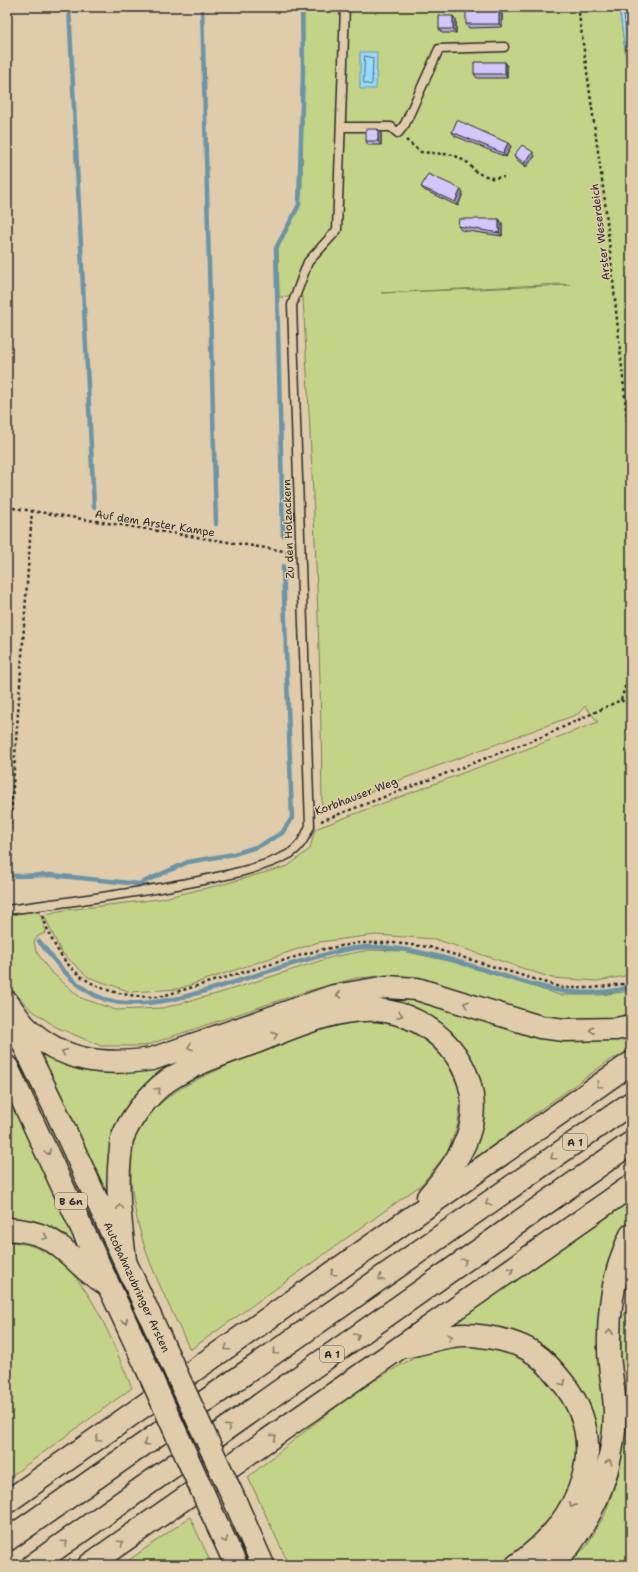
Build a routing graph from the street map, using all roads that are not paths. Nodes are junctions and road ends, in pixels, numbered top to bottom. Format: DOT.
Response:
graph roads {
  1 [pos="345,7"];
  2 [pos="504,47"];
  3 [pos="341,127"];
  4 [pos="310,826"];
  5 [pos="7,910"];
  6 [pos="7,1002"];
  7 [pos="7,1010"];
  8 [pos="631,1026"];
  9 [pos="631,1062"];
  10 [pos="7,1066"];
  11 [pos="631,1102"];
  12 [pos="631,1143"];
  13 [pos="631,1186"];
  14 [pos="411,1218"];
  15 [pos="7,1229"];
  16 [pos="631,1235"];
  17 [pos="125,1260"];
  18 [pos="109,1286"];
  19 [pos="398,1349"];
  20 [pos="10,1499"];
  21 [pos="7,1540"];
  22 [pos="33,1565"];
  23 [pos="89,1565"];
  24 [pos="236,1565"];
  25 [pos="263,1565"];
  26 [pos="517,1565"];
  27 [pos="547,1565"];
  1 -- 3 [label="lane, Zu den Holzackern"];
  2 -- 3 [label="lane"];
  3 -- 4 [label="lane, Zu den Holzackern"];
  4 -- 5 [label="lane, Korbhauser Weg"];
  8 -- 6 [label="highway, one-way"];
  7 -- 17 [label="highway, Autobahnzubringer Arsten / B 6n"];
  9 -- 14 [label="highway, one-way"];
  10 -- 18 [label="highway, B 6n, one-way"];
  11 -- 21 [label="highway, A 1, one-way"];
  22 -- 12 [label="highway, A 1, one-way"];
  19 -- 13 [label="highway, one-way"];
  17 -- 14 [label="highway, one-way"];
  14 -- 20 [label="highway, one-way"];
  15 -- 18 [label="highway, one-way"];
  27 -- 16 [label="highway, one-way"];
  17 -- 25 [label="highway, Autobahnzubringer Arsten / B 6n, bridge"];
  18 -- 24 [label="highway, B 6n, one-way, bridge"];
  23 -- 19 [label="highway, one-way"];
  19 -- 26 [label="highway, one-way"];
}
